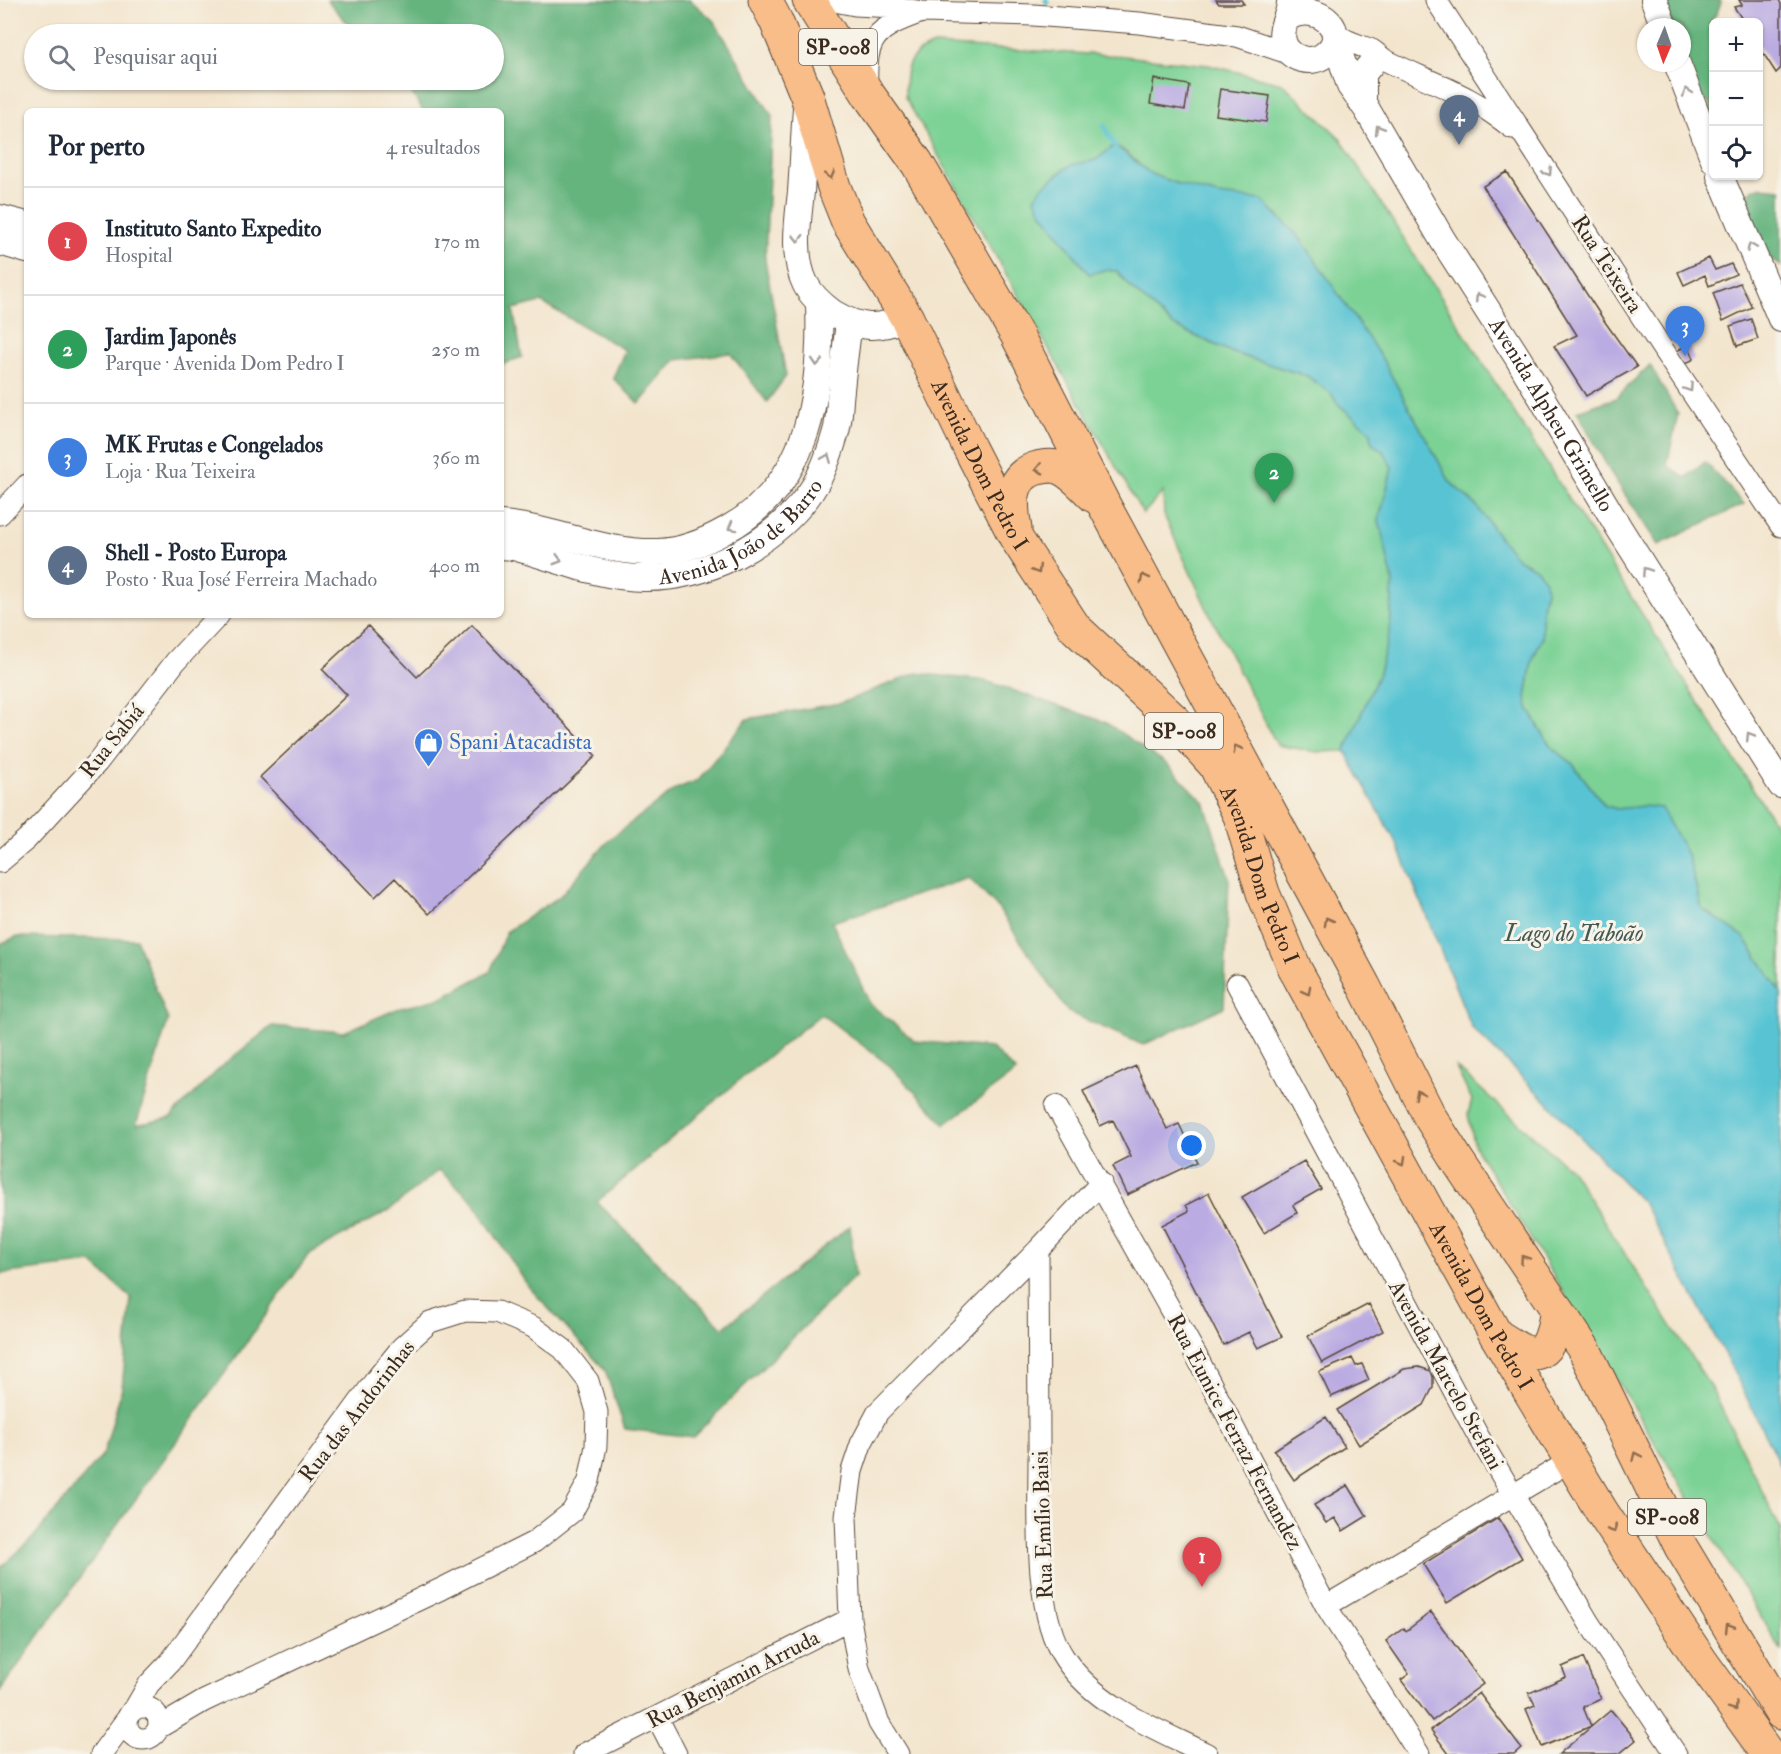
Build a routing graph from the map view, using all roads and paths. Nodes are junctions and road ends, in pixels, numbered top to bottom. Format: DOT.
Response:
graph roads {
  1 [pos="765,0"];
  2 [pos="808,0"];
  3 [pos="829,0"];
  4 [pos="1436,0"];
  5 [pos="1654,0"];
  6 [pos="922,12"];
  7 [pos="1287,15"];
  8 [pos="1661,18"];
  9 [pos="1328,21"];
  10 [pos="1237,36"];
  11 [pos="1467,46"];
  12 [pos="1302,57"];
  13 [pos="1378,62"];
  14 [pos="1342,63"];
  15 [pos="1680,72"];
  16 [pos="1452,89"];
  17 [pos="867,94"];
  18 [pos="807,96"];
  19 [pos="1364,103"];
  20 [pos="1528,141"];
  21 [pos="1709,149"];
  22 [pos="1722,180"];
  23 [pos="0,218"];
  24 [pos="24,224"];
  25 [pos="0,242"];
  26 [pos="24,249"];
  27 [pos="819,303"];
  28 [pos="1777,310"];
  29 [pos="908,318"];
  30 [pos="849,323"];
  31 [pos="24,488"];
  32 [pos="1104,505"];
  33 [pos="0,514"];
  34 [pos="504,524"];
  35 [pos="1781,526"];
  36 [pos="1016,538"];
  37 [pos="504,546"];
  38 [pos="216,618"];
  39 [pos="1781,785"];
  40 [pos="0,862"];
  41 [pos="1237,984"];
  42 [pos="1056,1106"];
  43 [pos="1101,1183"];
  44 [pos="1038,1250"];
  45 [pos="1557,1308"];
  46 [pos="1496,1335"];
  47 [pos="1572,1460"];
  48 [pos="1512,1494"];
  49 [pos="1326,1606"];
  50 [pos="849,1619"];
  51 [pos="1781,1713"];
  52 [pos="657,1718"];
  53 [pos="145,1720"];
  54 [pos="101,1754"];
  55 [pos="125,1754"];
  56 [pos="584,1754"];
  57 [pos="676,1754"];
  58 [pos="898,1754"];
  59 [pos="1207,1754"];
  60 [pos="1419,1754"];
  61 [pos="1676,1754"];
  62 [pos="1768,1754"];
  1 -- 18 [label="main road, Avenida Dom Pedro I / SP-008"];
  2 -- 17 [label="main road, Avenida Dom Pedro I / SP-008"];
  3 -- 6 [label="street"];
  4 -- 11 [label="street, Rua Teixeira"];
  5 -- 8 [label="street"];
  6 -- 10 [label="street"];
  6 -- 17 [label="street"];
  7 -- 9 [label="street"];
  7 -- 10 [label="street"];
  7 -- 12 [label="street"];
  9 -- 12 [label="street"];
  9 -- 13 [label="street"];
  9 -- 14 [label="street, Avenida Alpheu Grimello"];
  10 -- 12 [label="street"];
  11 -- 16 [label="street"];
  11 -- 20 [label="street, Rua Teixeira"];
  12 -- 14 [label="street"];
  13 -- 14 [label="street"];
  13 -- 16 [label="street"];
  13 -- 19 [label="street"];
  14 -- 19 [label="street, Avenida Alpheu Grimello"];
  21 -- 15 [label="street, one-way"];
  16 -- 20 [label="street"];
  17 -- 32 [label="main road, Avenida Dom Pedro I / SP-008"];
  18 -- 27 [label="street, one-way"];
  18 -- 29 [label="main road, Avenida Dom Pedro I / SP-008, one-way"];
  39 -- 19 [label="street, Avenida Alpheu Grimello, one-way"];
  20 -- 35 [label="street, Rua Teixeira, one-way"];
  28 -- 22 [label="street, one-way"];
  23 -- 24 [label="street"];
  25 -- 26 [label="street"];
  27 -- 30 [label="street"];
  27 -- 34 [label="street, Avenida João de Barro, one-way"];
  29 -- 30 [label="street"];
  29 -- 36 [label="main road, Avenida Dom Pedro I / SP-008"];
  37 -- 30 [label="street, Avenida João de Barro, one-way"];
  31 -- 33 [label="street"];
  32 -- 36 [label="main road, one-way"];
  45 -- 32 [label="main road, Avenida Dom Pedro I / SP-008, one-way"];
  36 -- 46 [label="main road, Avenida Dom Pedro I / SP-008, one-way"];
  38 -- 40 [label="street, Rua Sabiá"];
  41 -- 48 [label="street, Avenida Marcelo Stefani"];
  42 -- 43 [label="street, Rua Eunice Ferraz Fernandez"];
  43 -- 44 [label="street"];
  43 -- 49 [label="street, Rua Eunice Ferraz Fernandez"];
  44 -- 50 [label="street"];
  44 -- 59 [label="street, Rua Emílio Baisi"];
  45 -- 46 [label="main road"];
  51 -- 45 [label="main road, Avenida Dom Pedro I / SP-008, one-way"];
  46 -- 47 [label="main road, Avenida Dom Pedro I / SP-008"];
  47 -- 48 [label="street"];
  47 -- 62 [label="main road, Avenida Dom Pedro I / SP-008, one-way"];
  48 -- 49 [label="street"];
  48 -- 61 [label="street, Avenida Marcelo Stefani"];
  49 -- 60 [label="street, Rua Eunice Ferraz Fernandez"];
  50 -- 52 [label="street, Rua Benjamin Arruda"];
  50 -- 58 [label="street"];
  52 -- 56 [label="street, Rua Benjamin Arruda"];
  52 -- 57 [label="street"];
  53 -- 53 [label="street, Rua das Andorinhas"];
  53 -- 54 [label="street, Rua das Andorinhas"];
  53 -- 55 [label="street, Rua das Andorinhas"];
}
